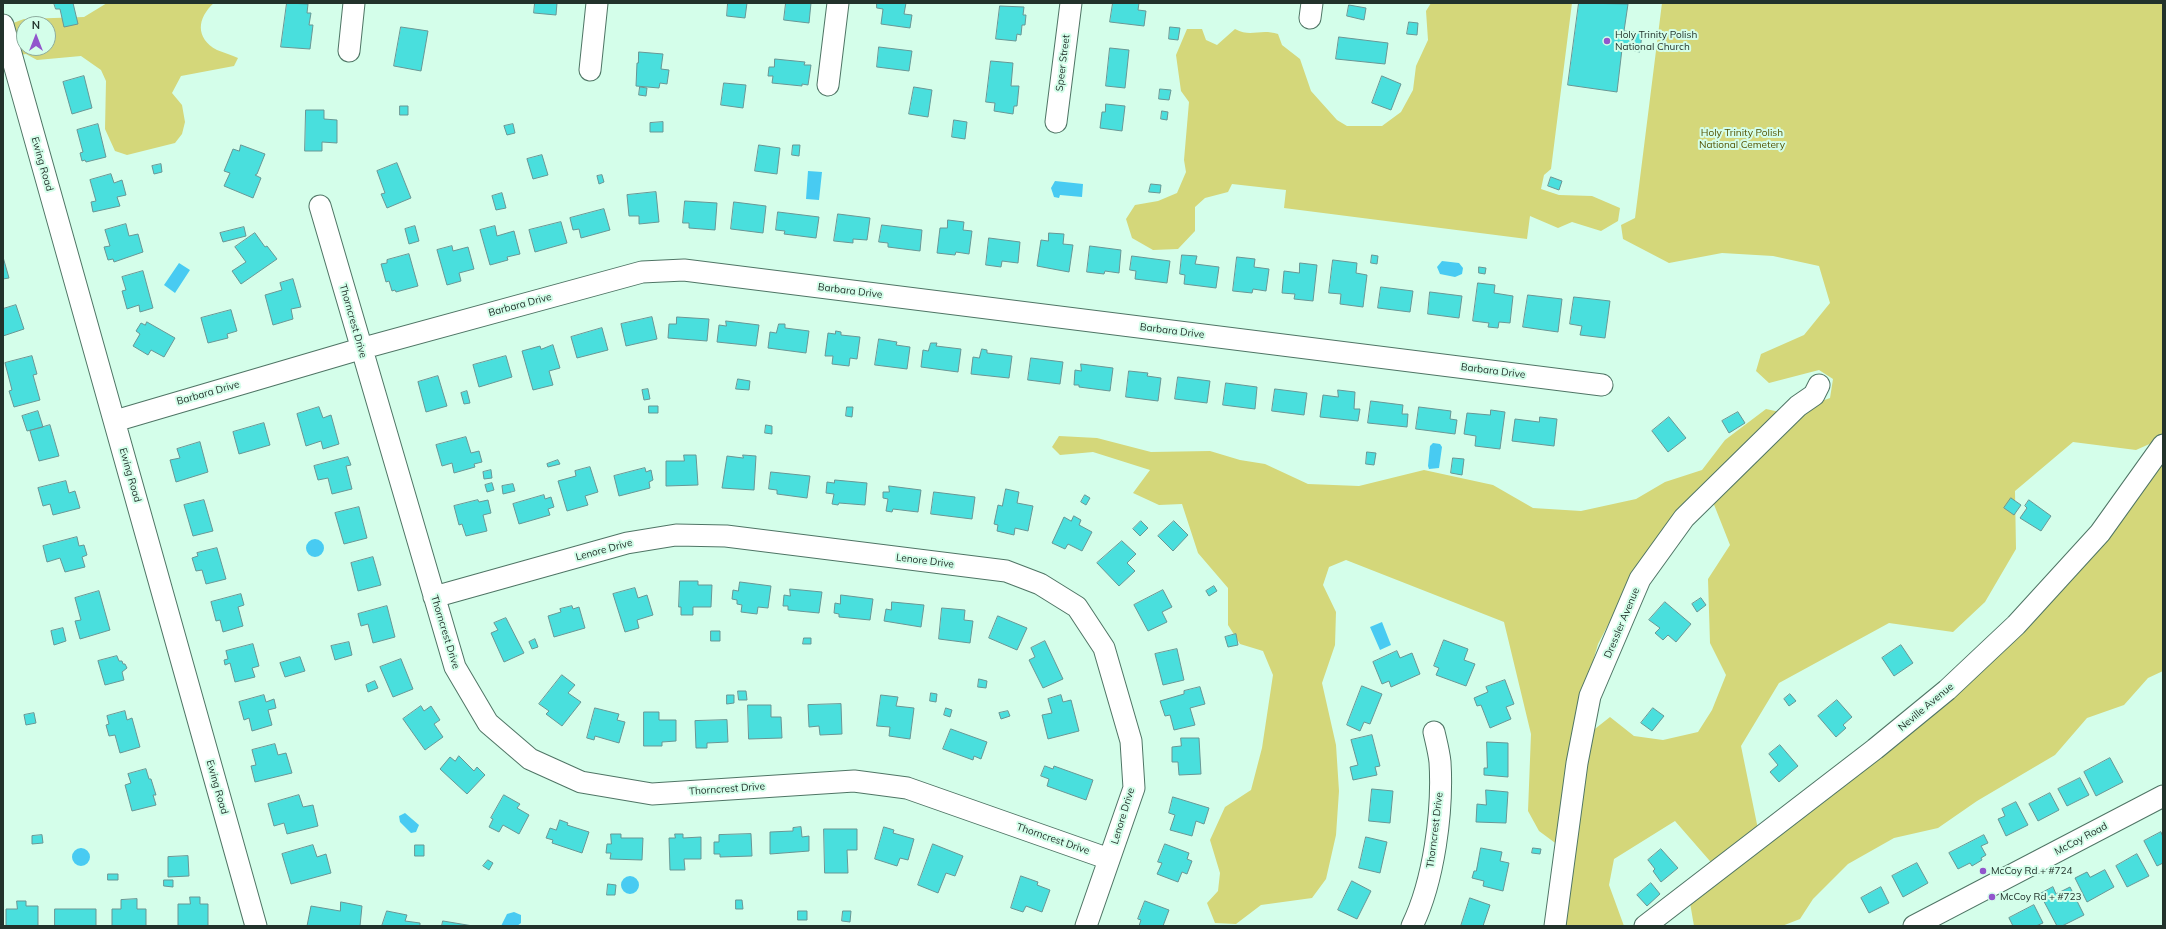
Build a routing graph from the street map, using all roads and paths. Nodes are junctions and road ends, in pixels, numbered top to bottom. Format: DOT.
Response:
graph roads {
  1 [pos="354,3"];
  2 [pos="597,3"];
  3 [pos="838,3"];
  4 [pos="1071,3"];
  5 [pos="3,25"];
  6 [pos="349,51"];
  7 [pos="6,52"];
  8 [pos="590,70"];
  9 [pos="828,85"];
  10 [pos="1056,122"];
  11 [pos="320,206"];
  12 [pos="360,349"];
  13 [pos="1602,385"];
  14 [pos="1819,385"];
  15 [pos="115,421"];
  16 [pos="2163,445"];
  17 [pos="434,597"];
  18 [pos="1434,732"];
  19 [pos="2163,796"];
  20 [pos="1110,859"];
  21 [pos="256,926"];
  22 [pos="1086,926"];
  23 [pos="1412,926"];
  24 [pos="1555,926"];
  25 [pos="1646,926"];
  26 [pos="1914,926"];
  1 -- 6 [label="street"];
  2 -- 8 [label="street"];
  3 -- 9 [label="street"];
  4 -- 10 [label="street, Speer Street"];
  5 -- 7 [label="street, Ewing Road"];
  7 -- 15 [label="street, Ewing Road"];
  11 -- 12 [label="street, Thorncrest Drive"];
  12 -- 13 [label="street, Barbara Drive"];
  12 -- 15 [label="street, Barbara Drive"];
  12 -- 17 [label="street, Thorncrest Drive"];
  14 -- 24 [label="street, Dressler Avenue"];
  15 -- 21 [label="street, Ewing Road"];
  16 -- 25 [label="street, Neville Avenue"];
  17 -- 20 [label="street, Thorncrest Drive"];
  17 -- 20 [label="street, Lenore Drive"];
  18 -- 23 [label="street, Thorncrest Drive"];
  19 -- 26 [label="street, McCoy Road"];
  20 -- 22 [label="street, Lenore Drive"];
}
